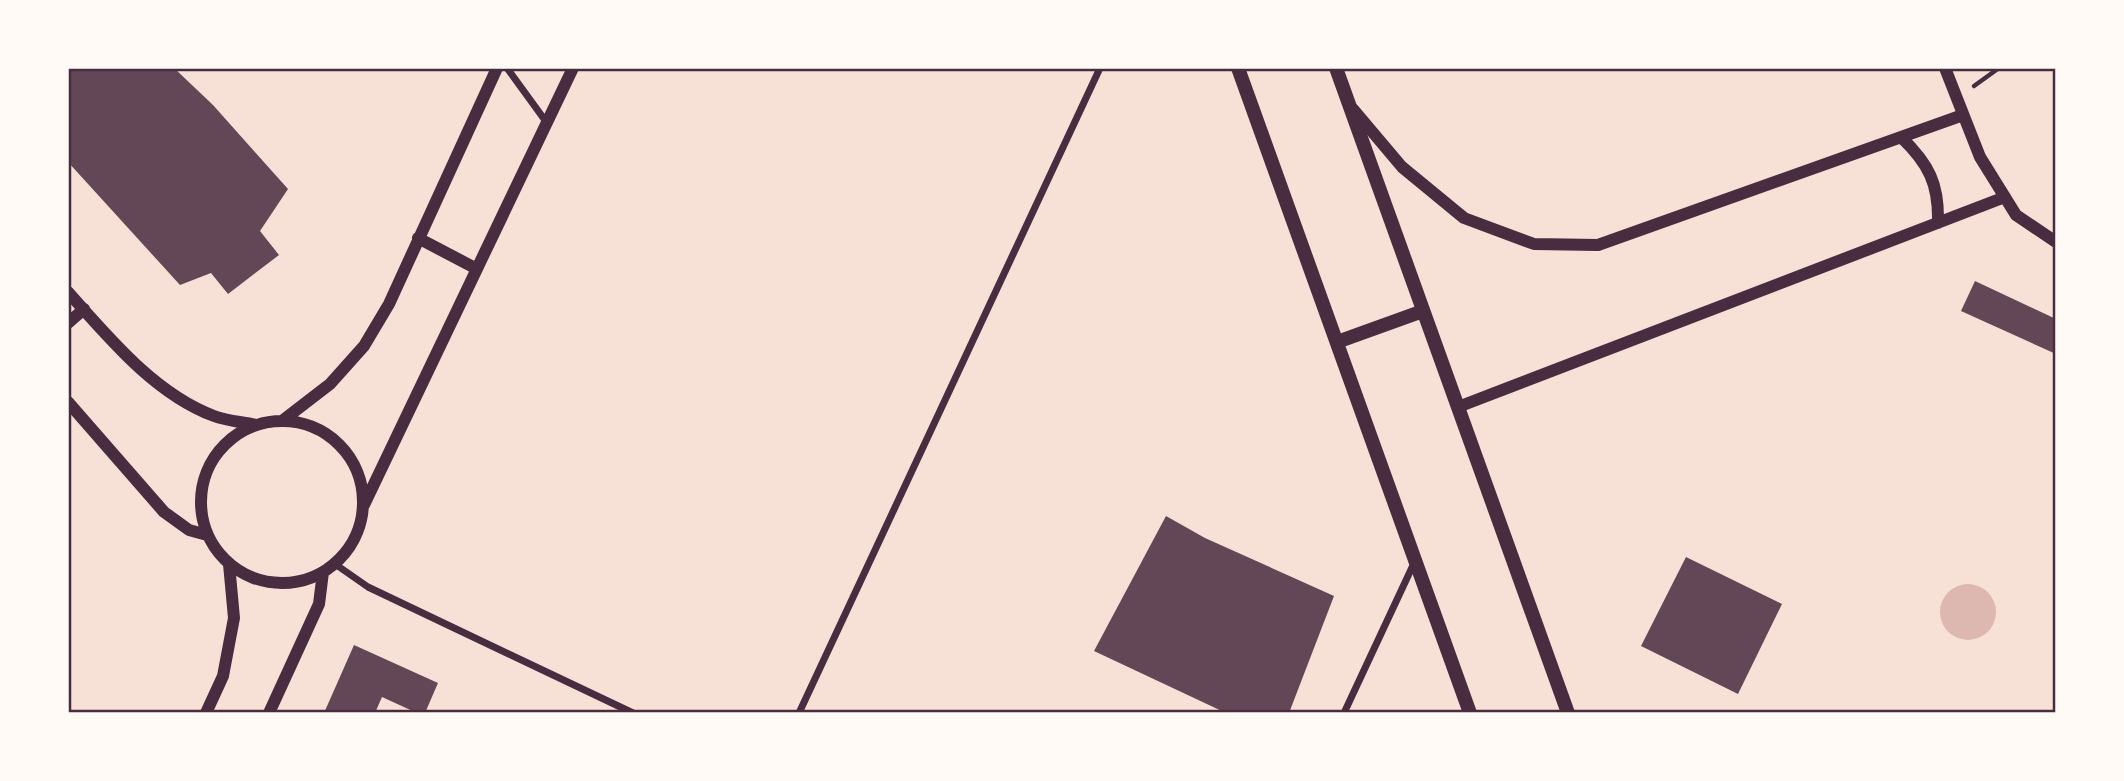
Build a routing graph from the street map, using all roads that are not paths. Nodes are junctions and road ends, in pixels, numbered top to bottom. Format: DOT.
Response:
graph roads {
  1 [pos="497,68"];
  2 [pos="507,68"];
  3 [pos="573,68"];
  4 [pos="1100,68"];
  5 [pos="1238,68"];
  6 [pos="1336,68"];
  7 [pos="1945,68"];
  8 [pos="1348,103"];
  9 [pos="1963,115"];
  10 [pos="547,123"];
  11 [pos="1901,137"];
  12 [pos="2005,197"];
  13 [pos="1938,223"];
  14 [pos="418,238"];
  15 [pos="2056,242"];
  16 [pos="477,269"];
  17 [pos="68,292"];
  18 [pos="84,309"];
  19 [pos="1423,311"];
  20 [pos="68,323"];
  21 [pos="1337,342"];
  22 [pos="68,402"];
  23 [pos="1458,407"];
  24 [pos="282,421"];
  25 [pos="256,425"];
  26 [pos="363,505"];
  27 [pos="207,535"];
  28 [pos="1415,561"];
  29 [pos="334,564"];
  30 [pos="229,565"];
  31 [pos="323,572"];
  32 [pos="206,713"];
  33 [pos="269,713"];
  34 [pos="634,713"];
  35 [pos="799,713"];
  36 [pos="1344,713"];
  37 [pos="1470,713"];
  38 [pos="1568,713"];
  1 -- 14 [label="street"];
  2 -- 10 [label="street"];
  3 -- 10 [label="street"];
  4 -- 35 [label="street"];
  5 -- 21 [label="main road"];
  6 -- 8 [label="main road"];
  7 -- 9 [label="street"];
  8 -- 11 [label="street"];
  8 -- 19 [label="main road"];
  9 -- 11 [label="street"];
  9 -- 12 [label="street"];
  10 -- 16 [label="street"];
  11 -- 13 [label="street"];
  12 -- 13 [label="street"];
  12 -- 15 [label="street"];
  13 -- 23 [label="street"];
  14 -- 16 [label="street"];
  14 -- 24 [label="street"];
  16 -- 26 [label="street"];
  17 -- 18 [label="street"];
  18 -- 20 [label="street"];
  18 -- 25 [label="street"];
  19 -- 21 [label="main road"];
  19 -- 23 [label="main road"];
  21 -- 28 [label="main road"];
  22 -- 27 [label="street"];
  23 -- 38 [label="main road"];
  24 -- 25 [label="street"];
  24 -- 26 [label="street"];
  25 -- 27 [label="street"];
  26 -- 29 [label="street"];
  27 -- 30 [label="street"];
  28 -- 36 [label="street"];
  28 -- 37 [label="main road"];
  29 -- 31 [label="street"];
  29 -- 34 [label="street"];
  30 -- 31 [label="street"];
  30 -- 32 [label="street"];
  31 -- 33 [label="street"];
}
